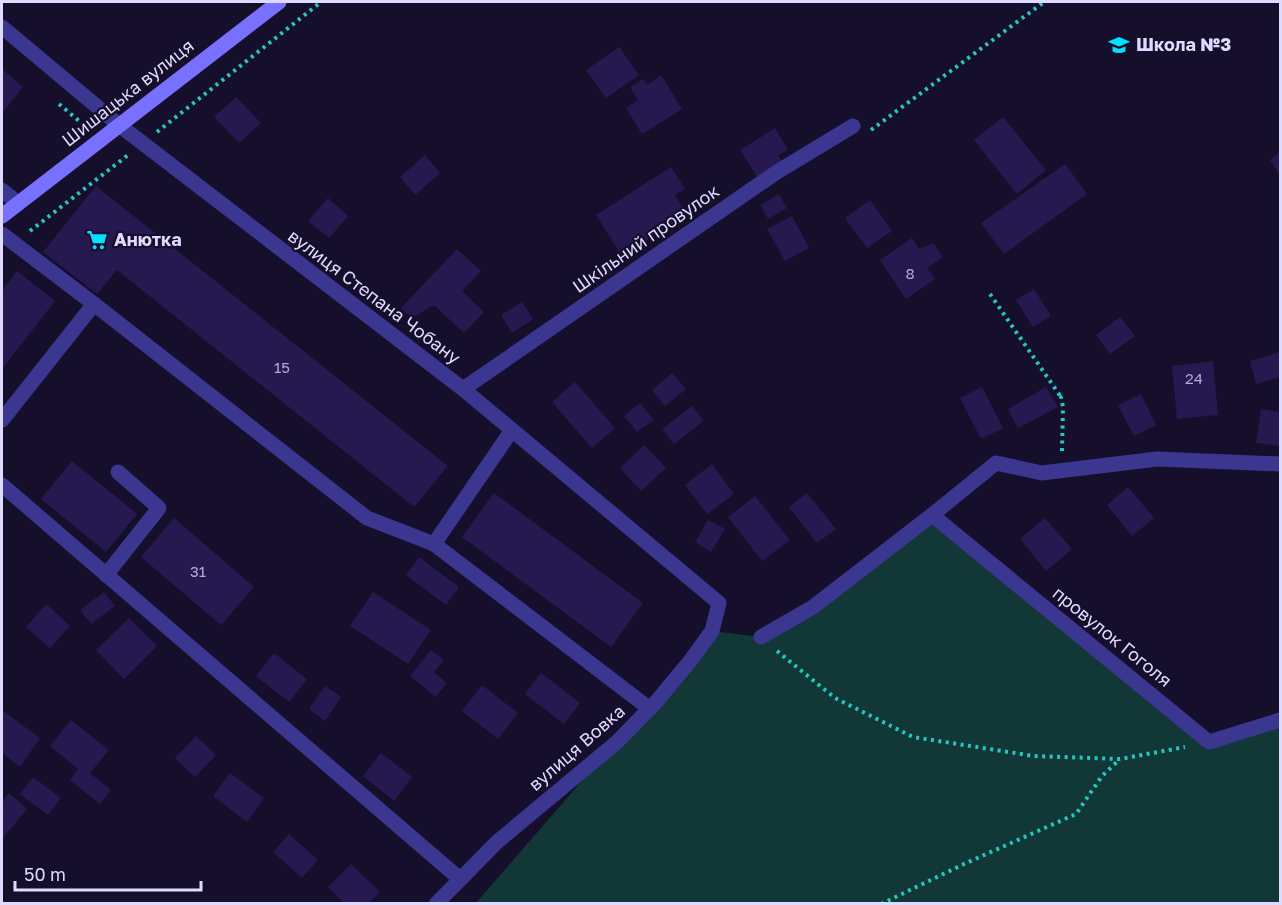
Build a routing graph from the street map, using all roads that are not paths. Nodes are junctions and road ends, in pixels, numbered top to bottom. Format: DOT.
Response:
graph roads {
  1 [pos="279,2"];
  2 [pos="2,27"];
  3 [pos="119,125"];
  4 [pos="853,126"];
  5 [pos="2,190"];
  6 [pos="18,203"];
  7 [pos="2,216"];
  8 [pos="8,239"];
  9 [pos="94,303"];
  10 [pos="463,389"];
  11 [pos="2,420"];
  12 [pos="512,430"];
  13 [pos="1281,464"];
  14 [pos="118,472"];
  15 [pos="2,485"];
  16 [pos="932,515"];
  17 [pos="434,544"];
  18 [pos="106,575"];
  19 [pos="719,603"];
  20 [pos="761,637"];
  21 [pos="650,708"];
  22 [pos="1281,720"];
  23 [pos="460,879"];
  24 [pos="436,903"];
  1 -- 3 [label="street, Шишацька вулиця"];
  2 -- 3 [label="street, вулиця Степана Чобану"];
  3 -- 6 [label="street, Шишацька вулиця"];
  3 -- 10 [label="street, вулиця Степана Чобану"];
  4 -- 10 [label="street, Шкільний провулок"];
  5 -- 6 [label="street"];
  6 -- 7 [label="street, Шишацька вулиця"];
  8 -- 9 [label="street"];
  9 -- 11 [label="street"];
  9 -- 17 [label="street"];
  10 -- 12 [label="street, вулиця Степана Чобану"];
  12 -- 17 [label="street"];
  12 -- 19 [label="street, вулиця Степана Чобану"];
  13 -- 16 [label="street"];
  14 -- 18 [label="street"];
  15 -- 18 [label="street"];
  16 -- 20 [label="street"];
  16 -- 22 [label="street, провулок Гоголя"];
  17 -- 21 [label="street"];
  18 -- 23 [label="street"];
  19 -- 21 [label="street, вулиця Вовка"];
  21 -- 23 [label="street, вулиця Вовка"];
  23 -- 24 [label="street, вулиця Вовка"];
}
